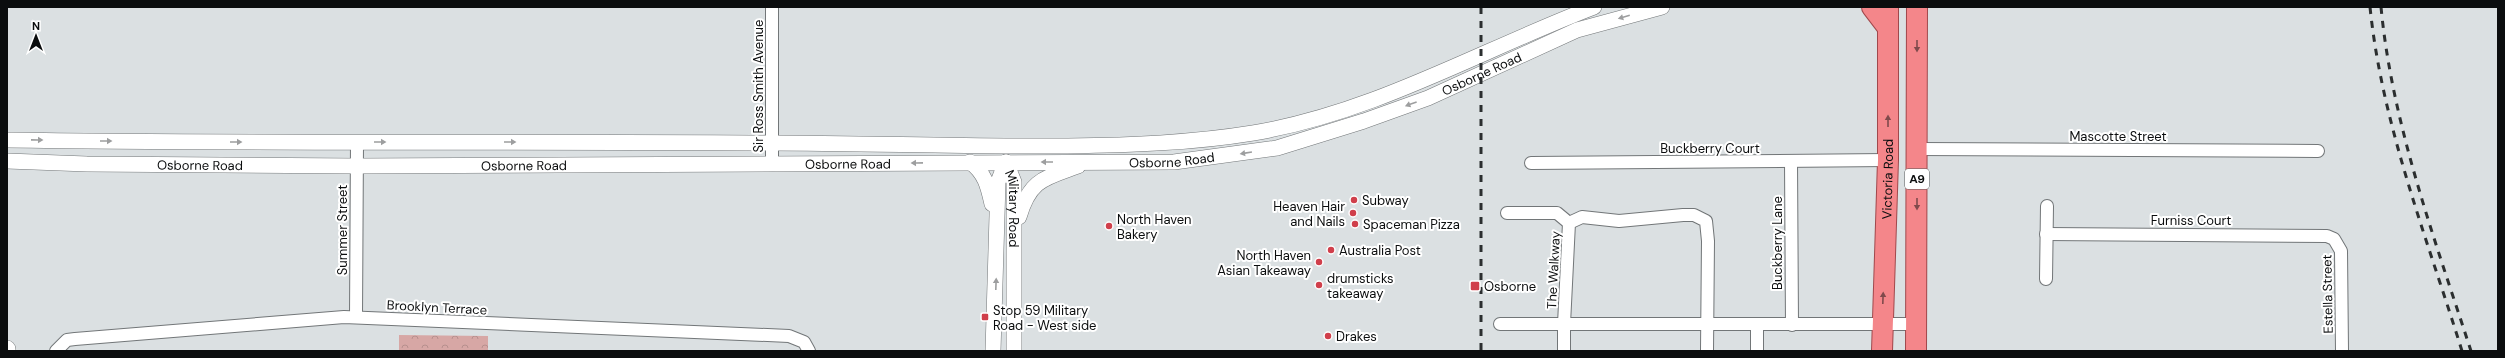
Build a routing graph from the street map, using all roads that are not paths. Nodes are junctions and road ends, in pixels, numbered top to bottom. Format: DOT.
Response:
graph roads {
  1 [pos="772,7"];
  2 [pos="1594,7"];
  3 [pos="1661,7"];
  4 [pos="1872,7"];
  5 [pos="1888,7"];
  6 [pos="1917,7"];
  7 [pos="1888,28"];
  8 [pos="1296,124"];
  9 [pos="1256,133"];
  10 [pos="7,140"];
  11 [pos="357,142"];
  12 [pos="772,143"];
  13 [pos="1034,146"];
  14 [pos="977,147"];
  15 [pos="1277,148"];
  16 [pos="1917,149"];
  17 [pos="2318,151"];
  18 [pos="1888,160"];
  19 [pos="7,161"];
  20 [pos="1791,161"];
  21 [pos="970,162"];
  22 [pos="1006,162"];
  23 [pos="1089,162"];
  24 [pos="1531,163"];
  25 [pos="772,165"];
  26 [pos="357,166"];
  27 [pos="2047,206"];
  28 [pos="1507,213"];
  29 [pos="1569,223"];
  30 [pos="997,232"];
  31 [pos="1014,234"];
  32 [pos="2046,234"];
  33 [pos="2334,239"];
  34 [pos="2046,279"];
  35 [pos="356,318"];
  36 [pos="1500,324"];
  37 [pos="1564,324"];
  38 [pos="1882,324"];
  39 [pos="1916,324"];
  40 [pos="1707,325"];
  41 [pos="1792,325"];
  42 [pos="1757,326"];
  43 [pos="58,348"];
  44 [pos="809,351"];
  45 [pos="993,351"];
  46 [pos="1014,351"];
  47 [pos="1564,351"];
  48 [pos="1707,351"];
  49 [pos="1757,351"];
  50 [pos="1882,351"];
  51 [pos="1916,351"];
  52 [pos="2342,351"];
  1 -- 12 [label="street, Sir Ross Smith Avenue"];
  2 -- 8 [label="street, Osborne Road"];
  3 -- 15 [label="street, Osborne Road, one-way"];
  4 -- 7 [label="highway"];
  5 -- 7 [label="highway, Victoria Road / A9"];
  6 -- 16 [label="highway, A9, one-way"];
  18 -- 7 [label="highway, Victoria Road / A9, one-way"];
  8 -- 9 [label="street, Osborne Road"];
  8 -- 15 [label="street"];
  9 -- 13 [label="street, Osborne Road"];
  9 -- 15 [label="street"];
  10 -- 11 [label="street, Osborne Road, one-way"];
  11 -- 12 [label="street, Osborne Road, one-way"];
  11 -- 26 [label="street, Summer Street"];
  12 -- 14 [label="street, Osborne Road"];
  12 -- 25 [label="street, Sir Ross Smith Avenue"];
  13 -- 14 [label="street, Osborne Road"];
  13 -- 22 [label="street"];
  14 -- 22 [label="street"];
  15 -- 23 [label="street, Osborne Road, one-way"];
  16 -- 17 [label="street, Mascotte Street"];
  16 -- 39 [label="highway, A9, one-way"];
  18 -- 20 [label="street, Buckberry Court"];
  38 -- 18 [label="highway, Victoria Road / A9, one-way"];
  19 -- 26 [label="street, Osborne Road"];
  20 -- 24 [label="street, Buckberry Court"];
  20 -- 41 [label="street, Buckberry Lane"];
  21 -- 22 [label="street, Osborne Road"];
  21 -- 25 [label="street, Osborne Road, one-way"];
  21 -- 30 [label="street"];
  23 -- 22 [label="street, Osborne Road, one-way"];
  22 -- 30 [label="street, Military Road"];
  22 -- 31 [label="street, Military Road"];
  23 -- 31 [label="street"];
  25 -- 26 [label="street, Osborne Road"];
  26 -- 35 [label="street, Summer Street"];
  27 -- 32 [label="street"];
  28 -- 29 [label="street"];
  29 -- 37 [label="street, The Walkway"];
  29 -- 40 [label="street, The Walkway"];
  45 -- 30 [label="street, Military Road, one-way"];
  31 -- 46 [label="street, Military Road"];
  32 -- 33 [label="street, Furniss Court"];
  32 -- 34 [label="street"];
  33 -- 52 [label="street, Estella Street"];
  35 -- 43 [label="street, Brooklyn Terrace"];
  35 -- 44 [label="street, Brooklyn Terrace"];
  36 -- 37 [label="street"];
  37 -- 40 [label="street, The Walkway"];
  37 -- 47 [label="street"];
  38 -- 39 [label="street, The Walkway"];
  38 -- 41 [label="street, The Walkway"];
  38 -- 50 [label="highway, Victoria Road / A9"];
  39 -- 51 [label="highway, A9"];
  40 -- 42 [label="street, The Walkway"];
  40 -- 48 [label="street"];
  41 -- 42 [label="street, The Walkway"];
  42 -- 49 [label="street"];
}
